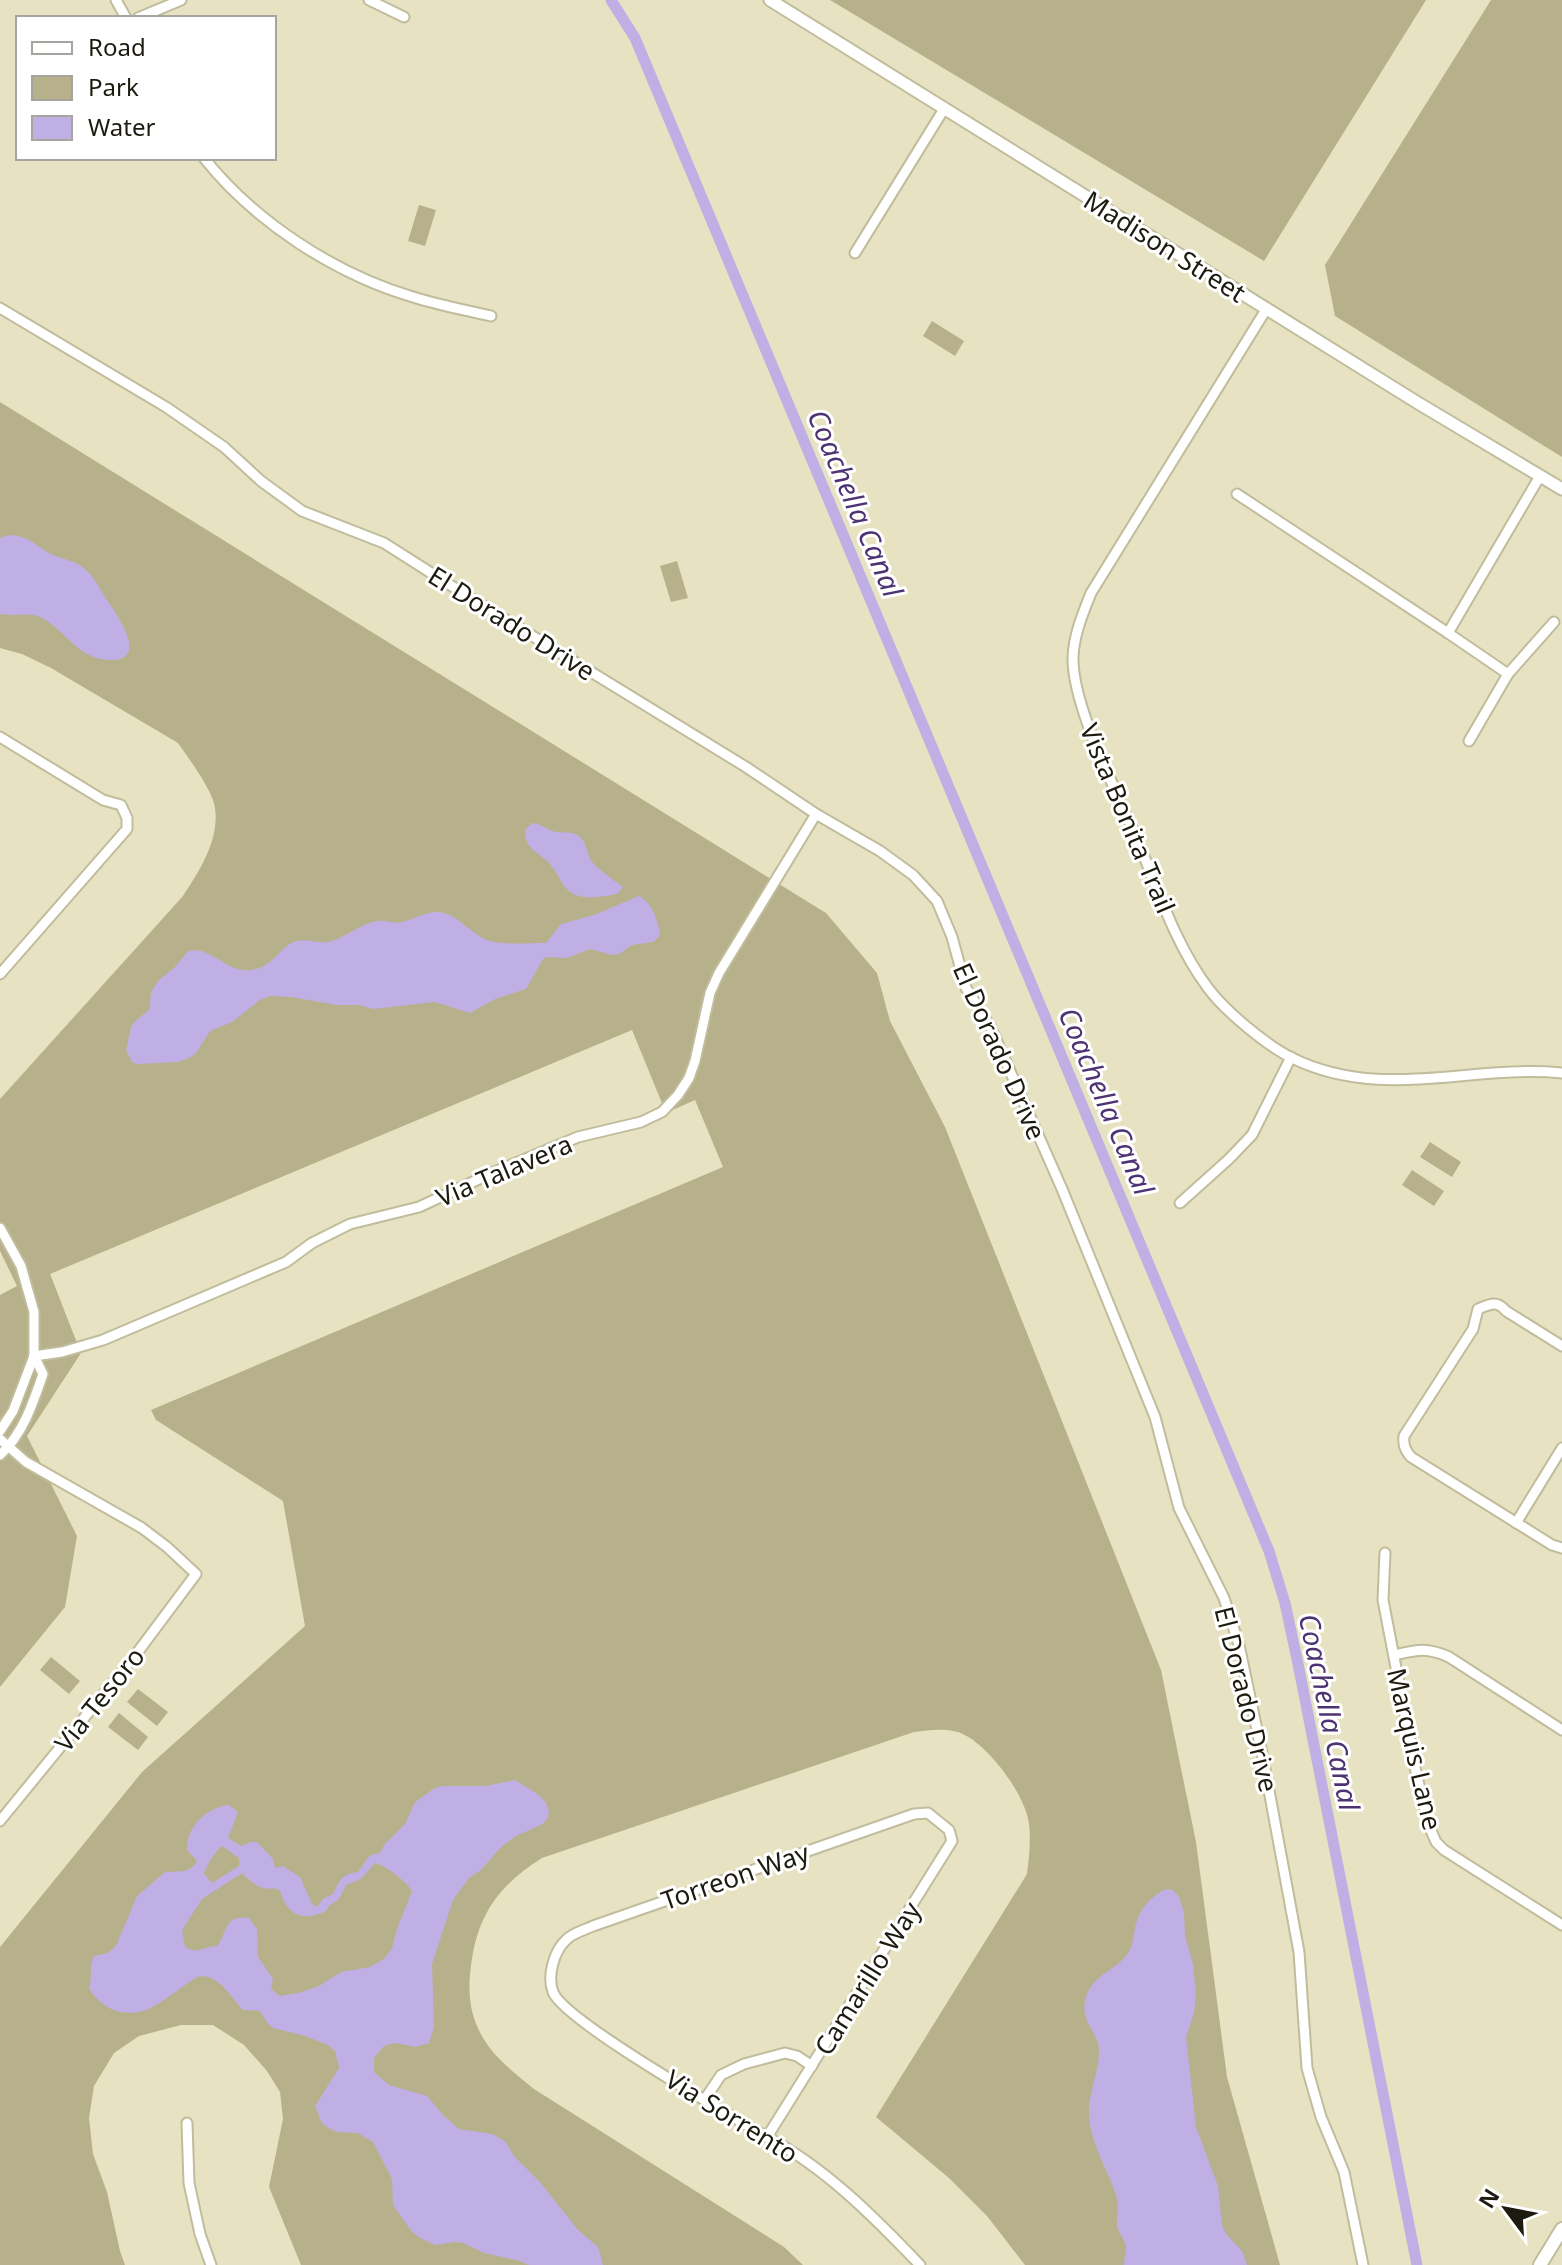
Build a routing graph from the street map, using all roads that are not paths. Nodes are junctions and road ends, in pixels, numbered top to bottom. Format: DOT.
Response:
graph roads {
  1 [pos="181,0"];
  2 [pos="369,0"];
  3 [pos="770,0"];
  4 [pos="143,16"];
  5 [pos="404,17"];
  6 [pos="944,109"];
  7 [pos="206,160"];
  8 [pos="855,253"];
  9 [pos="0,308"];
  10 [pos="1267,308"];
  11 [pos="491,316"];
  12 [pos="1540,476"];
  13 [pos="1562,489"];
  14 [pos="1237,494"];
  15 [pos="1554,622"];
  16 [pos="1448,633"];
  17 [pos="1508,674"];
  18 [pos="0,737"];
  19 [pos="1469,741"];
  20 [pos="816,814"];
  21 [pos="0,974"];
  22 [pos="1291,1057"];
  23 [pos="1562,1073"];
  24 [pos="1180,1203"];
  25 [pos="0,1228"];
  26 [pos="1562,1346"];
  27 [pos="34,1356"];
  28 [pos="0,1431"];
  29 [pos="0,1439"];
  30 [pos="9,1447"];
  31 [pos="1562,1448"];
  32 [pos="0,1455"];
  33 [pos="1516,1523"];
  34 [pos="1562,1548"];
  35 [pos="1385,1553"];
  36 [pos="1394,1655"];
  37 [pos="1562,1730"];
  38 [pos="939,1820"];
  39 [pos="0,1821"];
  40 [pos="1562,1925"];
  41 [pos="551,1972"];
  42 [pos="812,2066"];
  43 [pos="705,2099"];
  44 [pos="187,2123"];
  45 [pos="767,2137"];
  46 [pos="1562,2230"];
  47 [pos="211,2265"];
  48 [pos="920,2265"];
  49 [pos="1363,2265"];
  50 [pos="1540,2265"];
  51 [pos="1550,2265"];
  1 -- 4 [label="street"];
  2 -- 5 [label="street"];
  3 -- 6 [label="street, Madison Street"];
  6 -- 8 [label="street"];
  6 -- 10 [label="street, Madison Street"];
  7 -- 11 [label="street"];
  9 -- 20 [label="street, El Dorado Drive"];
  10 -- 12 [label="street, Madison Street"];
  10 -- 22 [label="street, Vista Bonita Trail"];
  12 -- 13 [label="street, Madison Street"];
  12 -- 16 [label="street"];
  14 -- 16 [label="street"];
  15 -- 17 [label="street"];
  16 -- 17 [label="street"];
  17 -- 19 [label="street"];
  18 -- 21 [label="street"];
  20 -- 27 [label="street, Via Talavera"];
  20 -- 49 [label="street, El Dorado Drive"];
  22 -- 23 [label="street, Vista Bonita Trail"];
  22 -- 24 [label="street"];
  25 -- 27 [label="street"];
  26 -- 33 [label="street"];
  27 -- 28 [label="street"];
  27 -- 30 [label="street"];
  29 -- 30 [label="street"];
  30 -- 32 [label="street"];
  30 -- 39 [label="street, Via Tesoro"];
  31 -- 33 [label="street"];
  33 -- 34 [label="street"];
  35 -- 36 [label="street, Marquis Lane"];
  36 -- 37 [label="street"];
  36 -- 40 [label="street, Marquis Lane"];
  38 -- 41 [label="street, Torreon Way"];
  38 -- 42 [label="street, Camarillo Way"];
  41 -- 43 [label="street, Via Sorrento"];
  42 -- 43 [label="street"];
  42 -- 45 [label="street, Camarillo Way"];
  43 -- 45 [label="street, Via Sorrento"];
  44 -- 47 [label="street"];
  45 -- 48 [label="street, Via Sorrento"];
  46 -- 50 [label="main road"];
  46 -- 51 [label="main road"];
}
